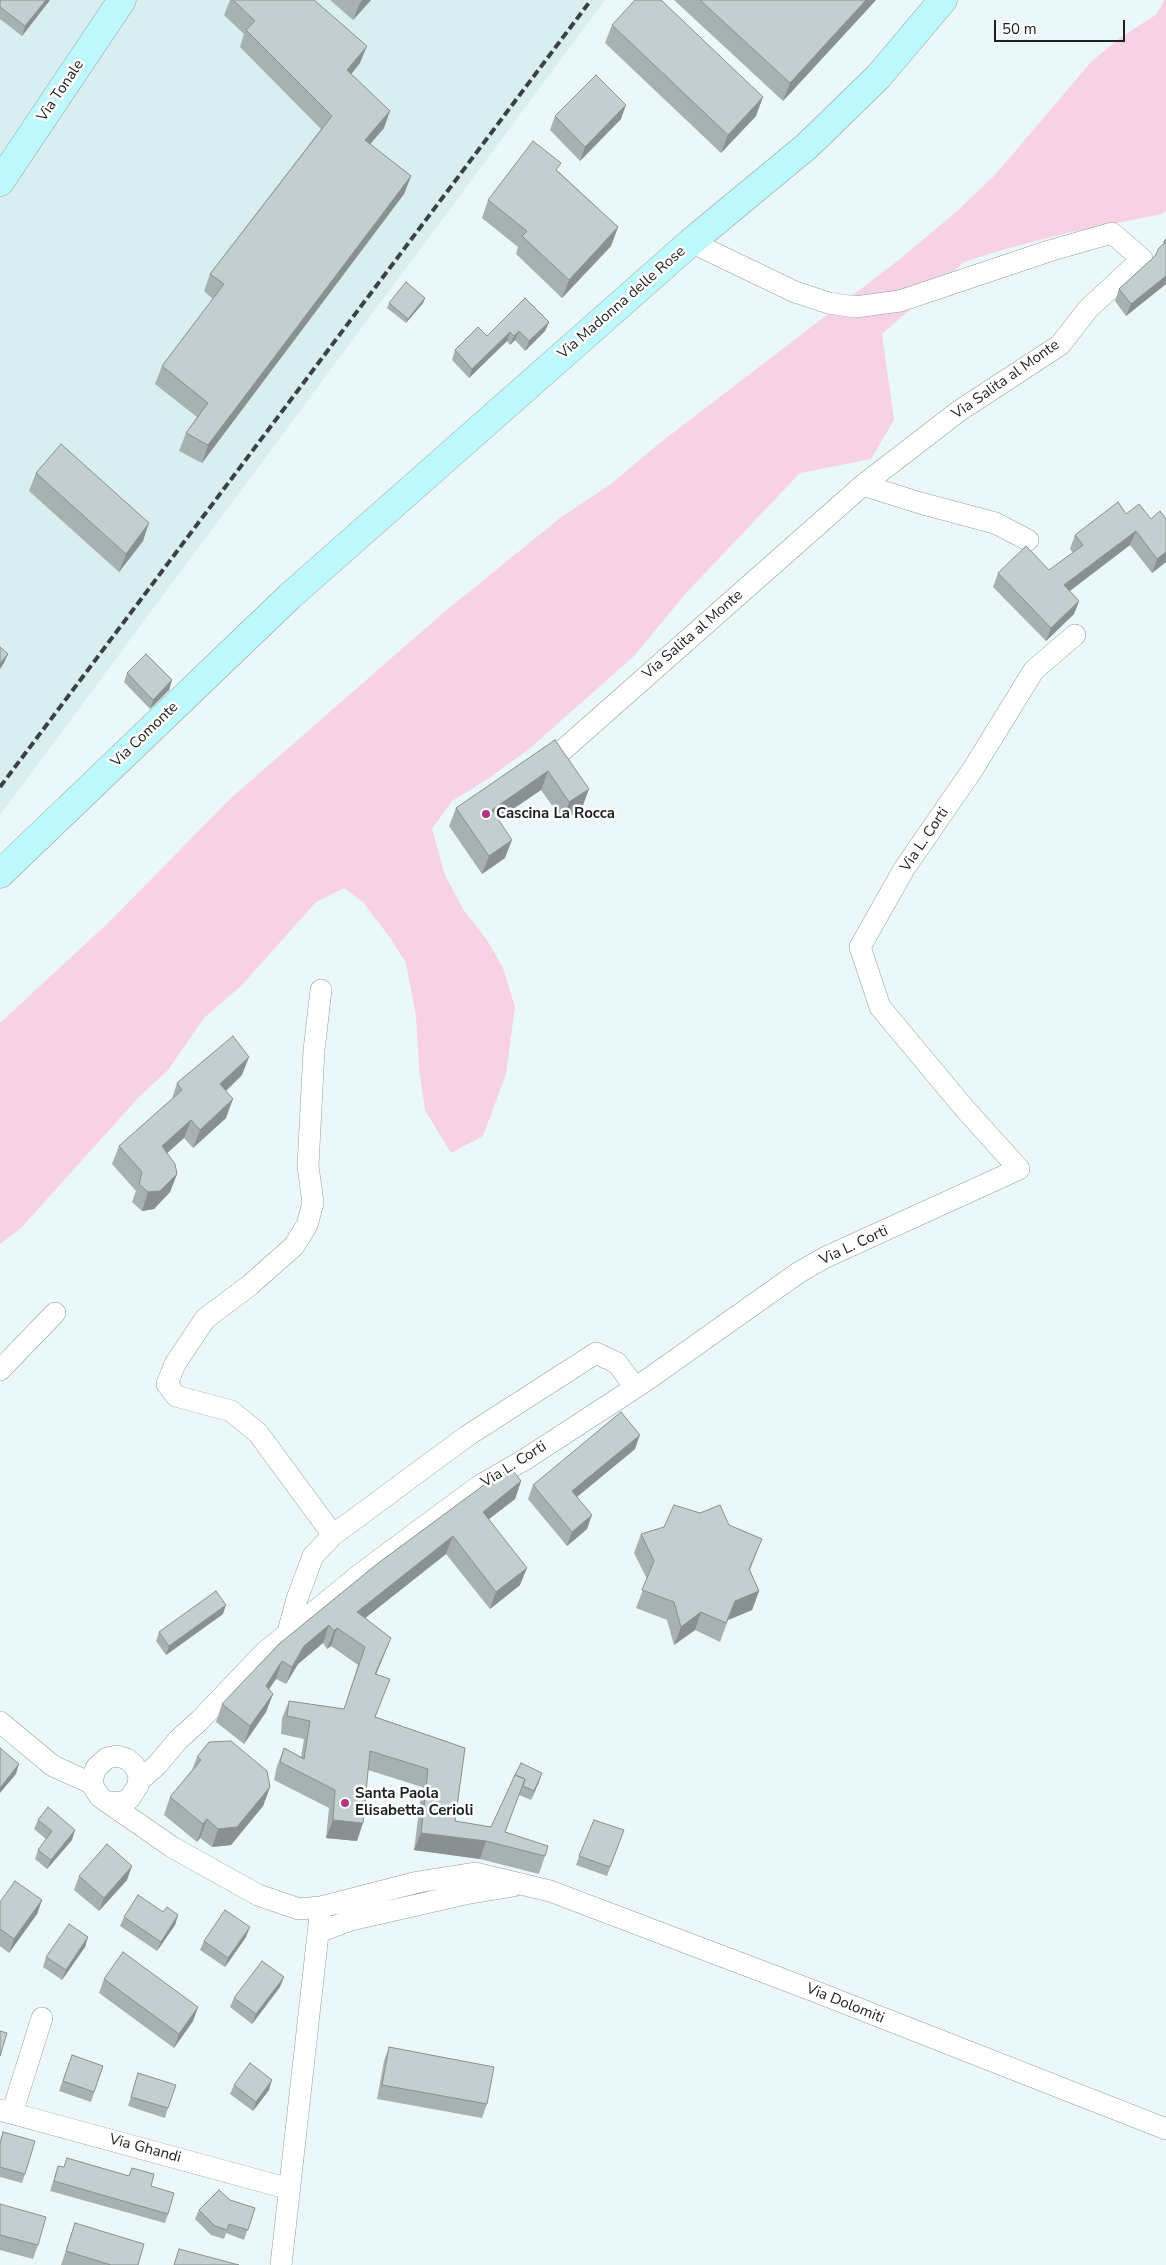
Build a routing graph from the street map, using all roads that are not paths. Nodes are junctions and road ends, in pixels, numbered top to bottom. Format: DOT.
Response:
graph roads {
  1 [pos="122,0"];
  2 [pos="943,0"];
  3 [pos="0,182"];
  4 [pos="691,242"];
  5 [pos="863,485"];
  6 [pos="1028,540"];
  7 [pos="290,596"];
  8 [pos="1075,635"];
  9 [pos="563,750"];
  10 [pos="0,874"];
  11 [pos="321,990"];
  12 [pos="54,1313"];
  13 [pos="0,1370"];
  14 [pos="635,1386"];
  15 [pos="333,1535"];
  16 [pos="288,1632"];
  17 [pos="0,1722"];
  18 [pos="178,1740"];
  19 [pos="29,1744"];
  20 [pos="127,1759"];
  21 [pos="101,1762"];
  22 [pos="93,1784"];
  23 [pos="136,1788"];
  24 [pos="110,1802"];
  25 [pos="148,1832"];
  26 [pos="522,1884"];
  27 [pos="321,1907"];
  28 [pos="319,1932"];
  29 [pos="42,2018"];
  30 [pos="6,2111"];
  31 [pos="1166,2129"];
  32 [pos="290,2189"];
  33 [pos="281,2265"];
  1 -- 3 [label="street, Via Tonale"];
  2 -- 4 [label="street, Via Madonna delle Rose"];
  4 -- 5 [label="street, Via Salita al Monte"];
  4 -- 7 [label="street, Via Madonna delle Rose"];
  5 -- 6 [label="street"];
  5 -- 9 [label="street, Via Salita al Monte"];
  7 -- 10 [label="street, Via Comonte"];
  8 -- 14 [label="street, Via L. Corti"];
  11 -- 15 [label="street"];
  12 -- 13 [label="street"];
  14 -- 15 [label="street"];
  14 -- 16 [label="street, Via L. Corti"];
  15 -- 16 [label="street"];
  16 -- 18 [label="street, Via L. Corti"];
  17 -- 19 [label="street"];
  18 -- 20 [label="street, Via L. Corti"];
  18 -- 23 [label="street, Via L. Corti"];
  19 -- 21 [label="street"];
  19 -- 22 [label="street"];
  20 -- 21 [label="street"];
  20 -- 23 [label="street"];
  21 -- 22 [label="street"];
  22 -- 24 [label="street"];
  23 -- 24 [label="street"];
  23 -- 25 [label="street"];
  24 -- 25 [label="street, Via Dolomiti"];
  25 -- 27 [label="street, Via Dolomiti"];
  26 -- 27 [label="street, Via Dolomiti"];
  26 -- 28 [label="street"];
  26 -- 31 [label="street, Via Dolomiti"];
  27 -- 28 [label="street"];
  28 -- 32 [label="street"];
  29 -- 30 [label="street"];
  30 -- 32 [label="street, Via Ghandi"];
  32 -- 33 [label="street"];
}
